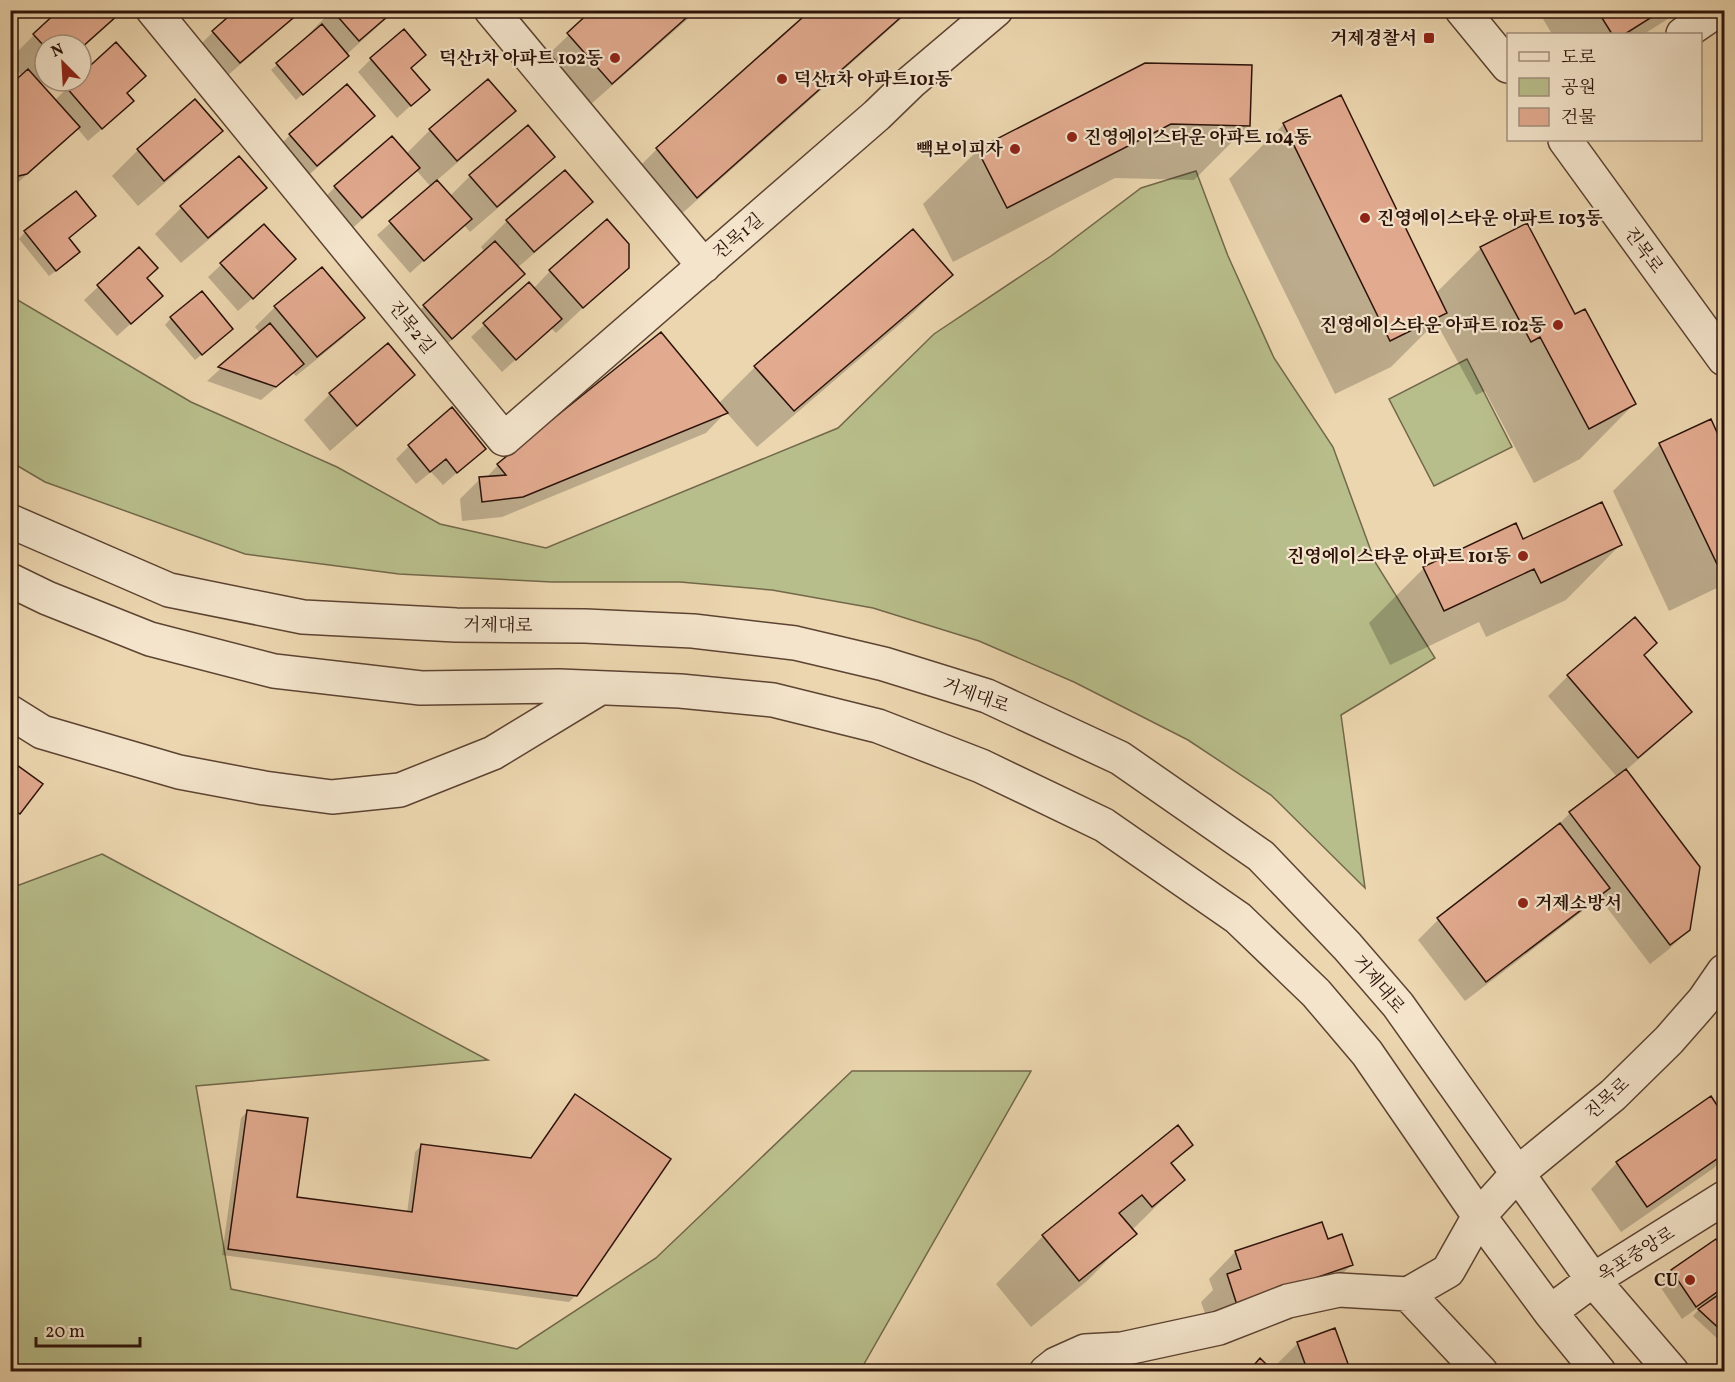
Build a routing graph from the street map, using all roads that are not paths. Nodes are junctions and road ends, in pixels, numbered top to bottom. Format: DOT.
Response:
graph roads {
  1 [pos="153,10"];
  2 [pos="491,10"];
  3 [pos="996,10"];
  4 [pos="1462,10"];
  5 [pos="1718,10"];
  6 [pos="1684,33"];
  7 [pos="1507,64"];
  8 [pos="1566,141"];
  9 [pos="704,266"];
  10 [pos="1725,359"];
  11 [pos="10,521"];
  12 [pos="10,580"];
  13 [pos="600,688"];
  14 [pos="10,712"];
  15 [pos="1725,971"];
  16 [pos="1518,1173"];
  17 [pos="1725,1198"];
  18 [pos="1479,1216"];
  19 [pos="1593,1280"];
  20 [pos="1408,1294"];
  21 [pos="1550,1312"];
  22 [pos="1047,1371"];
  23 [pos="1481,1371"];
  24 [pos="1599,1371"];
  25 [pos="1672,1371"];
  1 -- 9 [label="street, 진목2길"];
  2 -- 9 [label="street, 진목1길"];
  3 -- 9 [label="street, 진목1길"];
  4 -- 7 [label="street"];
  5 -- 6 [label="street"];
  8 -- 10 [label="street, 진목로"];
  11 -- 16 [label="street, 거제대로"];
  12 -- 13 [label="street"];
  13 -- 14 [label="street"];
  13 -- 18 [label="street"];
  15 -- 16 [label="street, 진목로"];
  16 -- 18 [label="street, 진목로"];
  16 -- 19 [label="street, 거제대로"];
  17 -- 19 [label="street, 옥포중앙로"];
  18 -- 20 [label="street, 진목로"];
  18 -- 21 [label="street"];
  19 -- 21 [label="street, 옥포중앙로"];
  19 -- 25 [label="street, 거제대로"];
  20 -- 22 [label="street"];
  20 -- 23 [label="street"];
  21 -- 24 [label="street"];
}
